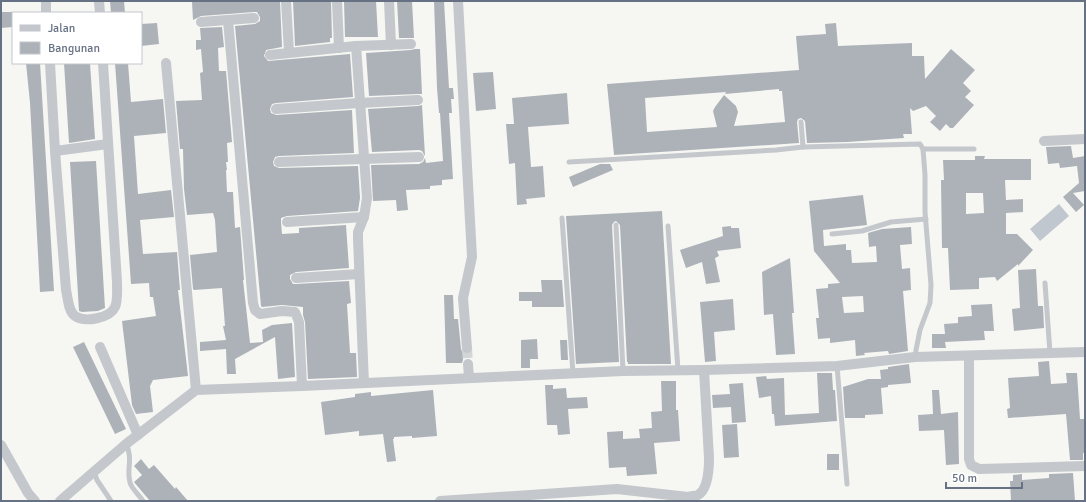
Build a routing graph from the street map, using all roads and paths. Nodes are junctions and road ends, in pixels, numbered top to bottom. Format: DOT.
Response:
graph roads {
  1 [pos="46,1"];
  2 [pos="99,1"];
  3 [pos="286,1"];
  4 [pos="337,1"];
  5 [pos="389,1"];
  6 [pos="458,1"];
  7 [pos="46,12"];
  8 [pos="100,12"];
  9 [pos="254,18"];
  10 [pos="228,20"];
  11 [pos="201,22"];
  12 [pos="411,44"];
  13 [pos="391,45"];
  14 [pos="356,46"];
  15 [pos="339,48"];
  16 [pos="289,52"];
  17 [pos="270,54"];
  18 [pos="166,63"];
  19 [pos="50,64"];
  20 [pos="103,64"];
  21 [pos="418,100"];
  22 [pos="360,103"];
  23 [pos="276,109"];
  24 [pos="801,122"];
  25 [pos="1085,139"];
  26 [pos="1044,141"];
  27 [pos="108,144"];
  28 [pos="803,147"];
  29 [pos="923,149"];
  30 [pos="974,149"];
  31 [pos="55,151"];
  32 [pos="419,157"];
  33 [pos="364,159"];
  34 [pos="279,162"];
  35 [pos="570,162"];
  36 [pos="364,217"];
  37 [pos="562,218"];
  38 [pos="926,219"];
  39 [pos="287,222"];
  40 [pos="616,225"];
  41 [pos="668,226"];
  42 [pos="832,234"];
  43 [pos="359,274"];
  44 [pos="296,278"];
  45 [pos="1045,283"];
  46 [pos="100,347"];
  47 [pos="467,348"];
  48 [pos="1085,352"];
  49 [pos="1050,354"];
  50 [pos="969,356"];
  51 [pos="915,357"];
  52 [pos="468,364"];
  53 [pos="837,366"];
  54 [pos="678,370"];
  55 [pos="704,370"];
  56 [pos="623,371"];
  57 [pos="573,373"];
  58 [pos="469,378"];
  59 [pos="364,383"];
  60 [pos="302,386"];
  61 [pos="196,390"];
  62 [pos="138,435"];
  63 [pos="126,444"];
  64 [pos="1,445"];
  65 [pos="1085,466"];
  66 [pos="94,472"];
  67 [pos="847,484"];
  68 [pos="35,501"];
  69 [pos="60,501"];
  70 [pos="111,501"];
  71 [pos="143,501"];
  72 [pos="440,501"];
  1 -- 7 [label="street"];
  2 -- 8 [label="street"];
  3 -- 16 [label="street"];
  4 -- 15 [label="street"];
  5 -- 13 [label="street"];
  6 -- 47 [label="street"];
  9 -- 10 [label="street"];
  10 -- 11 [label="street"];
  10 -- 60 [label="street"];
  12 -- 13 [label="street"];
  13 -- 14 [label="street"];
  14 -- 15 [label="street"];
  14 -- 22 [label="street"];
  15 -- 16 [label="street"];
  16 -- 17 [label="street"];
  18 -- 61 [label="street"];
  19 -- 31 [label="street"];
  20 -- 27 [label="street"];
  21 -- 22 [label="street"];
  22 -- 23 [label="street"];
  22 -- 33 [label="street"];
  24 -- 28 [label="lane"];
  25 -- 26 [label="street"];
  27 -- 31 [label="street"];
  27 -- 31 [label="street"];
  28 -- 29 [label="lane"];
  28 -- 35 [label="lane"];
  29 -- 30 [label="lane"];
  29 -- 38 [label="lane"];
  32 -- 33 [label="street"];
  33 -- 34 [label="street"];
  33 -- 36 [label="street"];
  36 -- 39 [label="street"];
  36 -- 43 [label="street"];
  37 -- 57 [label="lane"];
  38 -- 42 [label="lane"];
  38 -- 51 [label="lane"];
  40 -- 56 [label="lane"];
  41 -- 54 [label="lane"];
  43 -- 44 [label="street"];
  43 -- 59 [label="street"];
  45 -- 49 [label="lane"];
  46 -- 62 [label="street"];
  48 -- 49 [label="street"];
  49 -- 50 [label="street"];
  50 -- 51 [label="street"];
  50 -- 65 [label="street"];
  51 -- 53 [label="street"];
  52 -- 58 [label="street"];
  53 -- 55 [label="street"];
  53 -- 67 [label="lane"];
  54 -- 55 [label="street"];
  54 -- 56 [label="street"];
  55 -- 72 [label="street"];
  56 -- 57 [label="street"];
  57 -- 58 [label="street"];
  58 -- 59 [label="street"];
  59 -- 60 [label="street"];
  60 -- 61 [label="street"];
  61 -- 62 [label="street"];
  62 -- 63 [label="street"];
  63 -- 66 [label="street"];
  63 -- 71 [label="lane"];
  64 -- 68 [label="street"];
  66 -- 69 [label="street"];
  66 -- 70 [label="lane"];
}
